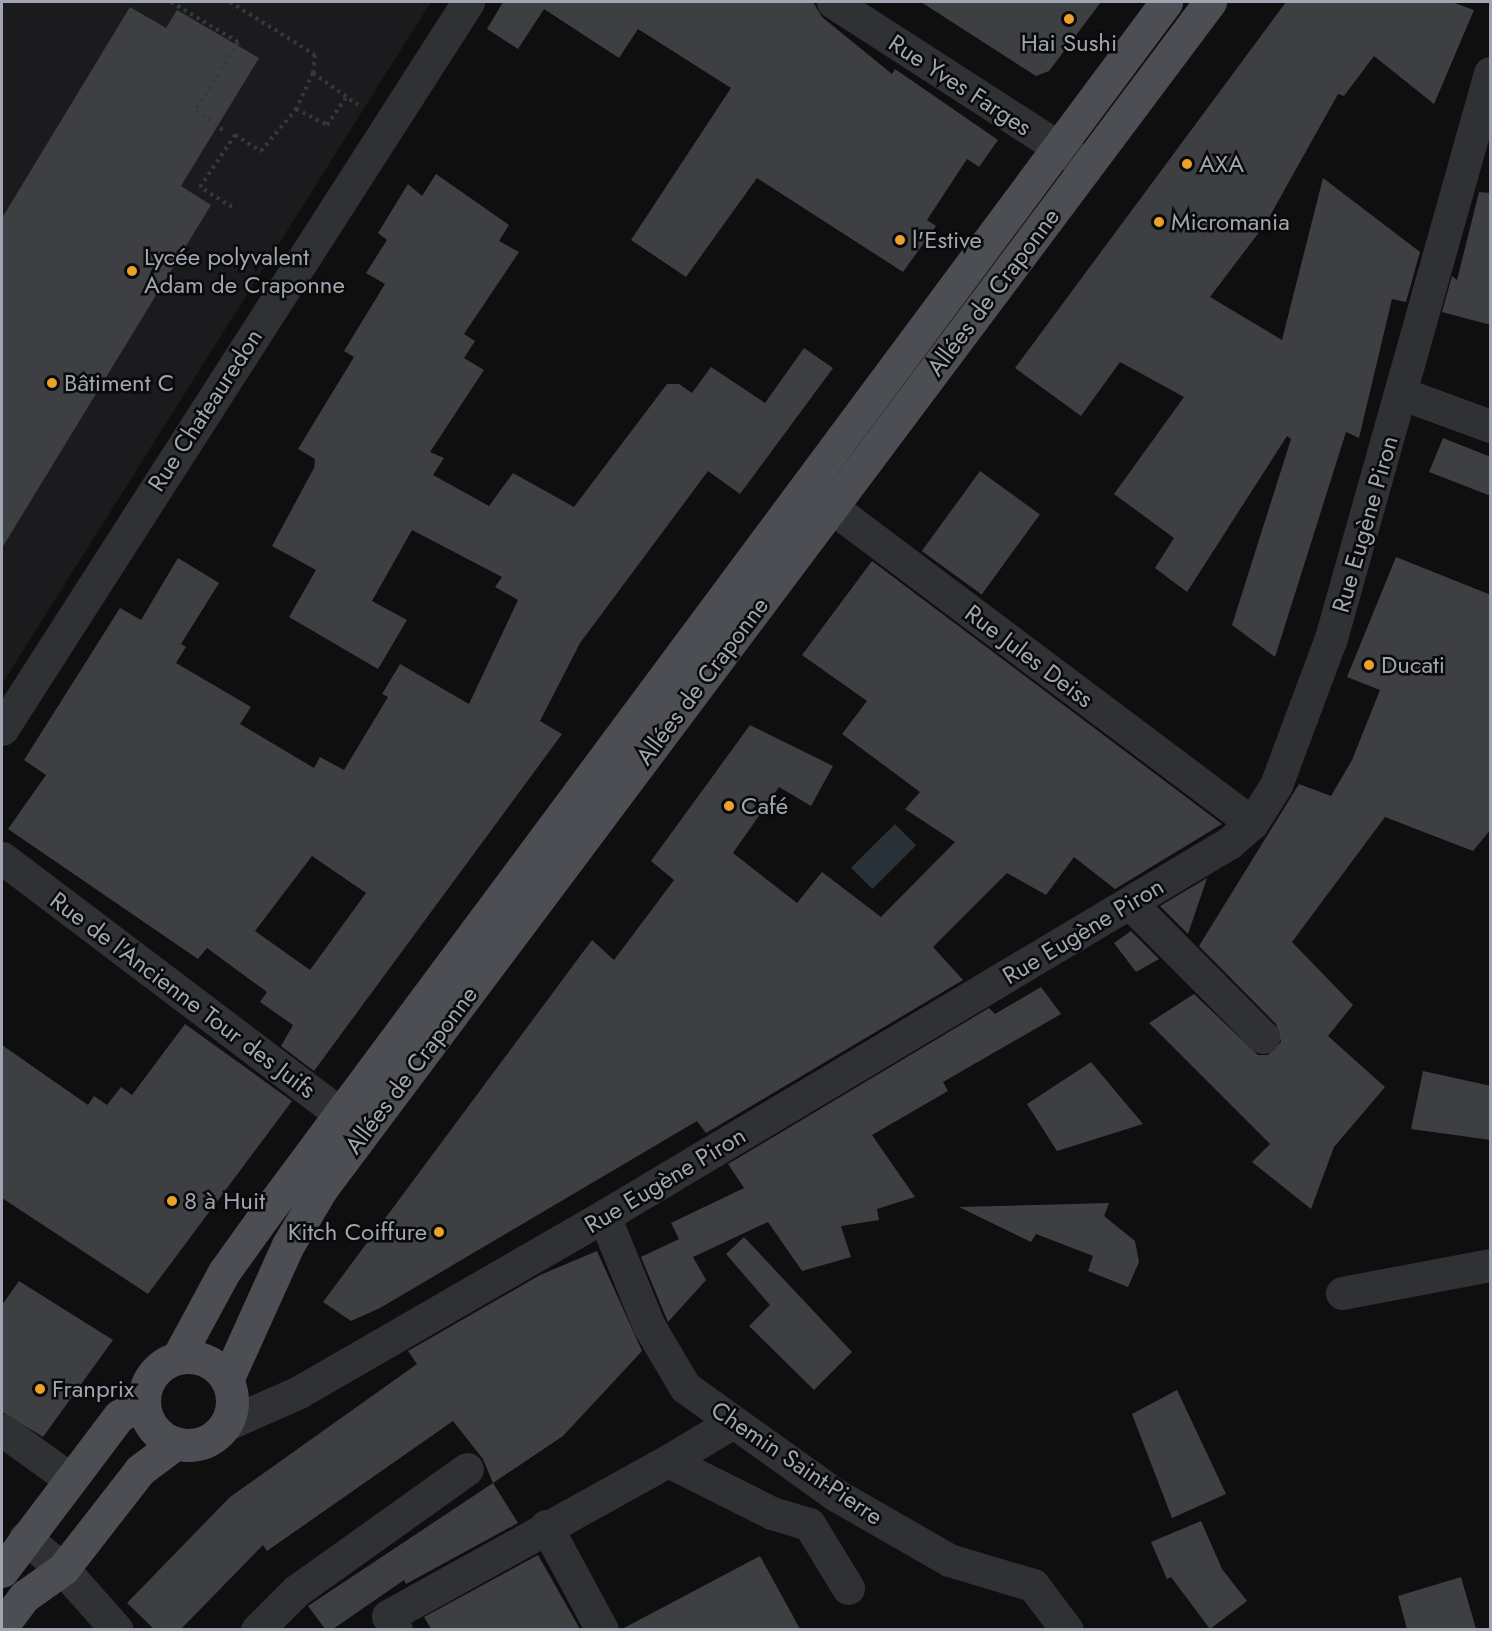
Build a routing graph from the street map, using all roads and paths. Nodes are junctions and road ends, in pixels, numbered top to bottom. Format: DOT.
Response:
graph roads {
  1 [pos="171,2"];
  2 [pos="230,2"];
  3 [pos="468,2"];
  4 [pos="833,2"];
  5 [pos="1166,2"];
  6 [pos="1210,2"];
  7 [pos="313,73"];
  8 [pos="1491,74"];
  9 [pos="346,98"];
  10 [pos="296,109"];
  11 [pos="390,123"];
  12 [pos="224,131"];
  13 [pos="1057,149"];
  14 [pos="1087,166"];
  15 [pos="232,207"];
  16 [pos="1403,394"];
  17 [pos="1491,426"];
  18 [pos="806,488"];
  19 [pos="832,507"];
  20 [pos="2,729"];
  21 [pos="1252,823"];
  22 [pos="2,858"];
  23 [pos="1130,903"];
  24 [pos="1263,1037"];
  25 [pos="352,1123"];
  26 [pos="604,1216"];
  27 [pos="1491,1266"];
  28 [pos="1342,1293"];
  29 [pos="178,1357"];
  30 [pos="226,1380"];
  31 [pos="143,1402"];
  32 [pos="733,1422"];
  33 [pos="225,1425"];
  34 [pos="2,1430"];
  35 [pos="176,1443"];
  36 [pos="668,1461"];
  37 [pos="467,1469"];
  38 [pos="70,1479"];
  39 [pos="546,1526"];
  40 [pos="26,1538"];
  41 [pos="63,1569"];
  42 [pos="2,1571"];
  43 [pos="848,1588"];
  44 [pos="2,1626"];
  45 [pos="117,1629"];
  46 [pos="257,1629"];
  47 [pos="396,1629"];
  48 [pos="602,1629"];
  49 [pos="1067,1629"];
  1 -- 12 [label="path"];
  2 -- 7 [label="path"];
  3 -- 11 [label="street, Rue Chateauredon"];
  4 -- 13 [label="street, Rue Yves Farges"];
  5 -- 13 [label="main road, Allées de Craponne"];
  6 -- 14 [label="main road, Allées de Craponne"];
  7 -- 9 [label="path"];
  7 -- 10 [label="path"];
  8 -- 16 [label="street, Rue Eugène Piron"];
  9 -- 10 [label="path"];
  9 -- 11 [label="path"];
  10 -- 15 [label="path"];
  11 -- 20 [label="street, Rue Chateauredon"];
  13 -- 14 [label="street, Rue Yves Farges"];
  13 -- 18 [label="main road, Allées de Craponne"];
  14 -- 19 [label="main road, Allées de Craponne"];
  16 -- 17 [label="street"];
  16 -- 21 [label="street, Rue Eugène Piron"];
  18 -- 19 [label="street, Rue Jules Deiss"];
  18 -- 25 [label="main road, Allées de Craponne"];
  19 -- 21 [label="street, Rue Jules Deiss"];
  19 -- 25 [label="main road, Allées de Craponne"];
  21 -- 23 [label="street, Rue Eugène Piron"];
  22 -- 25 [label="street, Rue de l'Ancienne Tour des Juifs"];
  23 -- 24 [label="street"];
  23 -- 26 [label="street, Rue Eugène Piron"];
  25 -- 29 [label="main road, Allées de Craponne"];
  25 -- 30 [label="main road, Allées de Craponne"];
  26 -- 32 [label="street, Chemin Saint-Pierre"];
  26 -- 33 [label="street, Rue Eugène Piron"];
  27 -- 28 [label="street"];
  29 -- 30 [label="main road"];
  29 -- 31 [label="main road"];
  30 -- 33 [label="main road"];
  31 -- 35 [label="main road"];
  31 -- 38 [label="main road"];
  32 -- 36 [label="street"];
  32 -- 49 [label="street, Chemin Saint-Pierre"];
  33 -- 35 [label="main road"];
  34 -- 38 [label="street"];
  35 -- 41 [label="main road"];
  36 -- 39 [label="street"];
  36 -- 43 [label="street"];
  37 -- 46 [label="street"];
  38 -- 40 [label="main road"];
  39 -- 47 [label="street"];
  39 -- 48 [label="street"];
  40 -- 41 [label="street"];
  40 -- 42 [label="main road"];
  41 -- 44 [label="main road"];
  41 -- 45 [label="street"];
}
